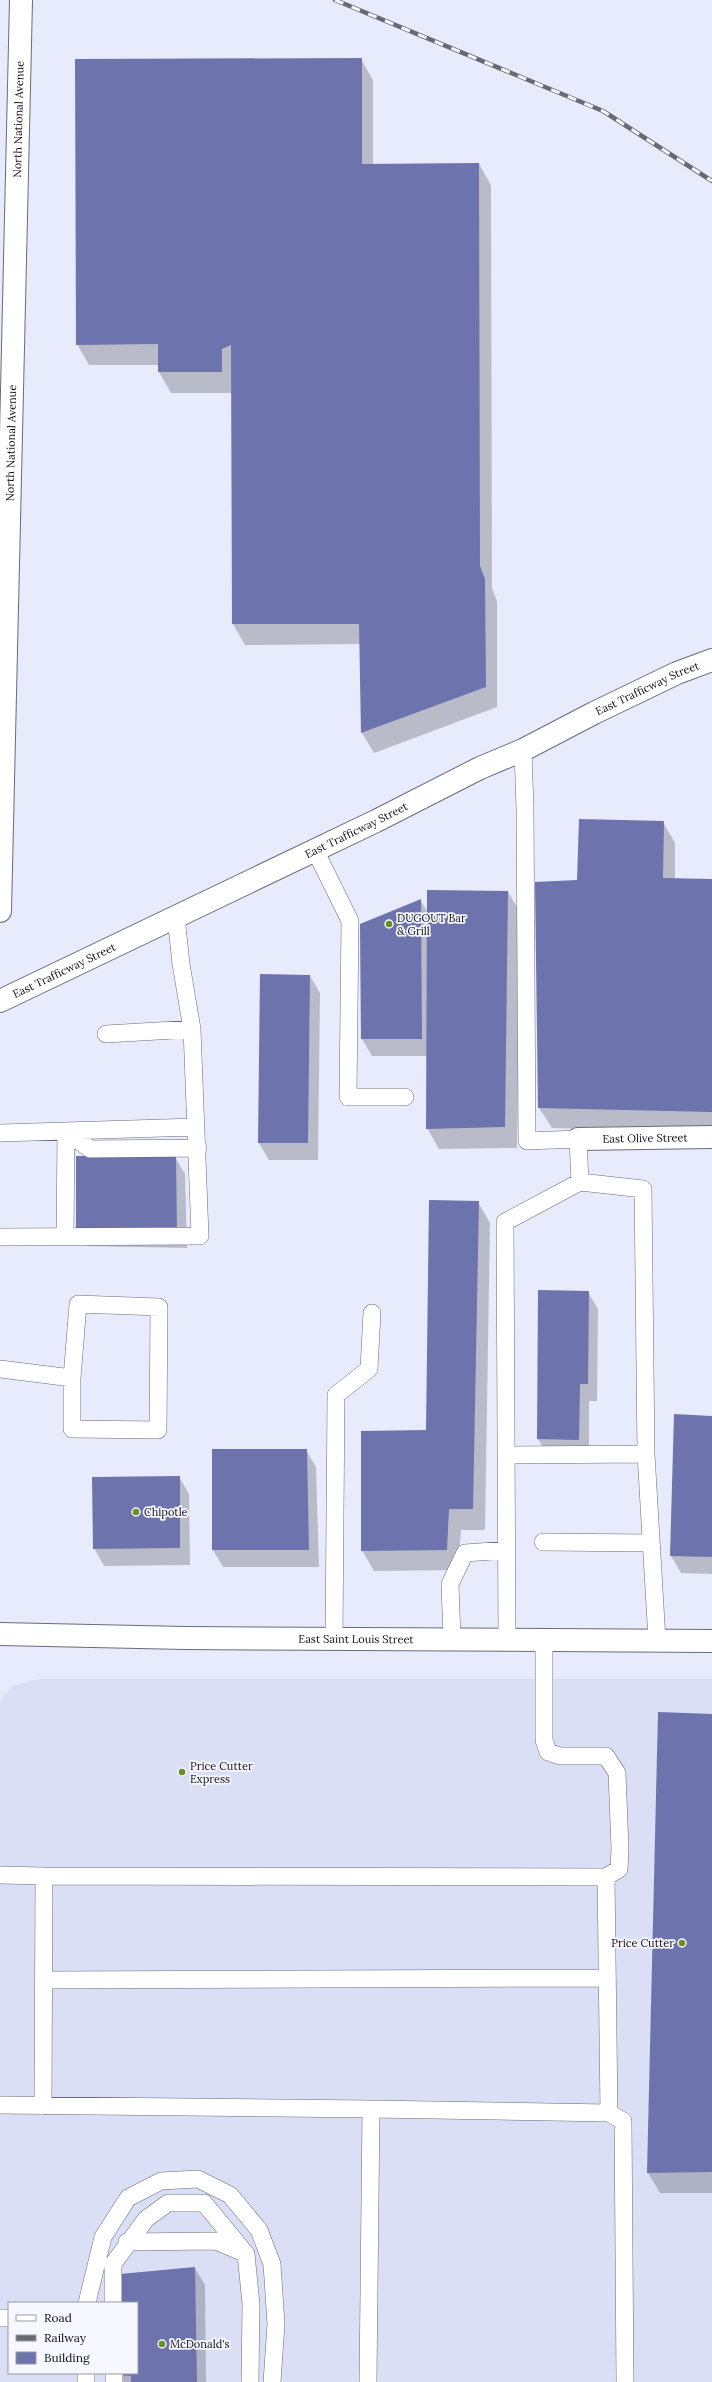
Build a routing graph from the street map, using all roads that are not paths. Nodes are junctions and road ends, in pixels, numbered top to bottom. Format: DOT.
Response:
graph roads {
  1 [pos="21,0"];
  2 [pos="712,660"];
  3 [pos="522,750"];
  4 [pos="315,850"];
  5 [pos="0,911"];
  6 [pos="176,917"];
  7 [pos="0,1001"];
  8 [pos="192,1029"];
  9 [pos="106,1034"];
  10 [pos="406,1097"];
  11 [pos="196,1127"];
  12 [pos="66,1132"];
  13 [pos="0,1133"];
  14 [pos="712,1137"];
  15 [pos="578,1139"];
  16 [pos="198,1148"];
  17 [pos="580,1182"];
  18 [pos="0,1237"];
  19 [pos="65,1237"];
  20 [pos="372,1313"];
  21 [pos="0,1369"];
  22 [pos="72,1378"];
  23 [pos="646,1454"];
  24 [pos="507,1455"];
  25 [pos="543,1542"];
  26 [pos="650,1543"];
  27 [pos="507,1550"];
  28 [pos="0,1634"];
  29 [pos="452,1638"];
  30 [pos="334,1639"];
  31 [pos="507,1639"];
  32 [pos="544,1639"];
  33 [pos="657,1640"];
  34 [pos="712,1641"];
  35 [pos="0,1875"];
  36 [pos="44,1876"];
  37 [pos="606,1877"];
  38 [pos="607,1978"];
  39 [pos="44,1980"];
  40 [pos="0,2105"];
  41 [pos="43,2106"];
  42 [pos="371,2109"];
  43 [pos="609,2113"];
  44 [pos="127,2242"];
  45 [pos="246,2254"];
  46 [pos="87,2302"];
  47 [pos="114,2302"];
  48 [pos="250,2382"];
  49 [pos="272,2382"];
  50 [pos="368,2382"];
  51 [pos="625,2382"];
  1 -- 5 [label="main road, North National Avenue"];
  2 -- 3 [label="main road, East Trafficway Street"];
  3 -- 4 [label="main road, East Trafficway Street"];
  3 -- 15 [label="lane"];
  4 -- 6 [label="main road, East Trafficway Street"];
  4 -- 10 [label="lane"];
  6 -- 7 [label="main road, East Trafficway Street"];
  6 -- 8 [label="lane"];
  8 -- 9 [label="lane"];
  8 -- 11 [label="lane"];
  11 -- 12 [label="lane"];
  11 -- 16 [label="lane"];
  12 -- 13 [label="lane"];
  12 -- 16 [label="lane"];
  12 -- 19 [label="lane"];
  14 -- 15 [label="main road, East Olive Street"];
  15 -- 17 [label="lane"];
  16 -- 19 [label="lane"];
  17 -- 23 [label="lane"];
  17 -- 24 [label="lane"];
  18 -- 19 [label="lane"];
  20 -- 30 [label="lane"];
  21 -- 22 [label="lane"];
  22 -- 22 [label="lane"];
  23 -- 24 [label="lane"];
  23 -- 26 [label="lane"];
  24 -- 27 [label="lane"];
  25 -- 26 [label="lane"];
  26 -- 33 [label="lane"];
  27 -- 29 [label="lane"];
  27 -- 31 [label="lane"];
  28 -- 30 [label="main road, East Saint Louis Street"];
  29 -- 30 [label="main road, East Saint Louis Street"];
  29 -- 31 [label="main road, East Saint Louis Street"];
  31 -- 32 [label="main road, East Saint Louis Street"];
  32 -- 33 [label="main road, East Saint Louis Street"];
  32 -- 37 [label="lane"];
  33 -- 34 [label="main road, East Saint Louis Street"];
  35 -- 36 [label="lane"];
  36 -- 37 [label="lane"];
  36 -- 39 [label="lane"];
  37 -- 38 [label="lane"];
  38 -- 39 [label="lane"];
  38 -- 43 [label="lane"];
  39 -- 41 [label="lane"];
  40 -- 41 [label="lane"];
  41 -- 42 [label="lane"];
  42 -- 43 [label="lane"];
  42 -- 50 [label="lane"];
  43 -- 51 [label="lane"];
  44 -- 45 [label="lane"];
  44 -- 45 [label="lane"];
  44 -- 47 [label="lane"];
  45 -- 48 [label="lane"];
  46 -- 49 [label="lane"];
}
